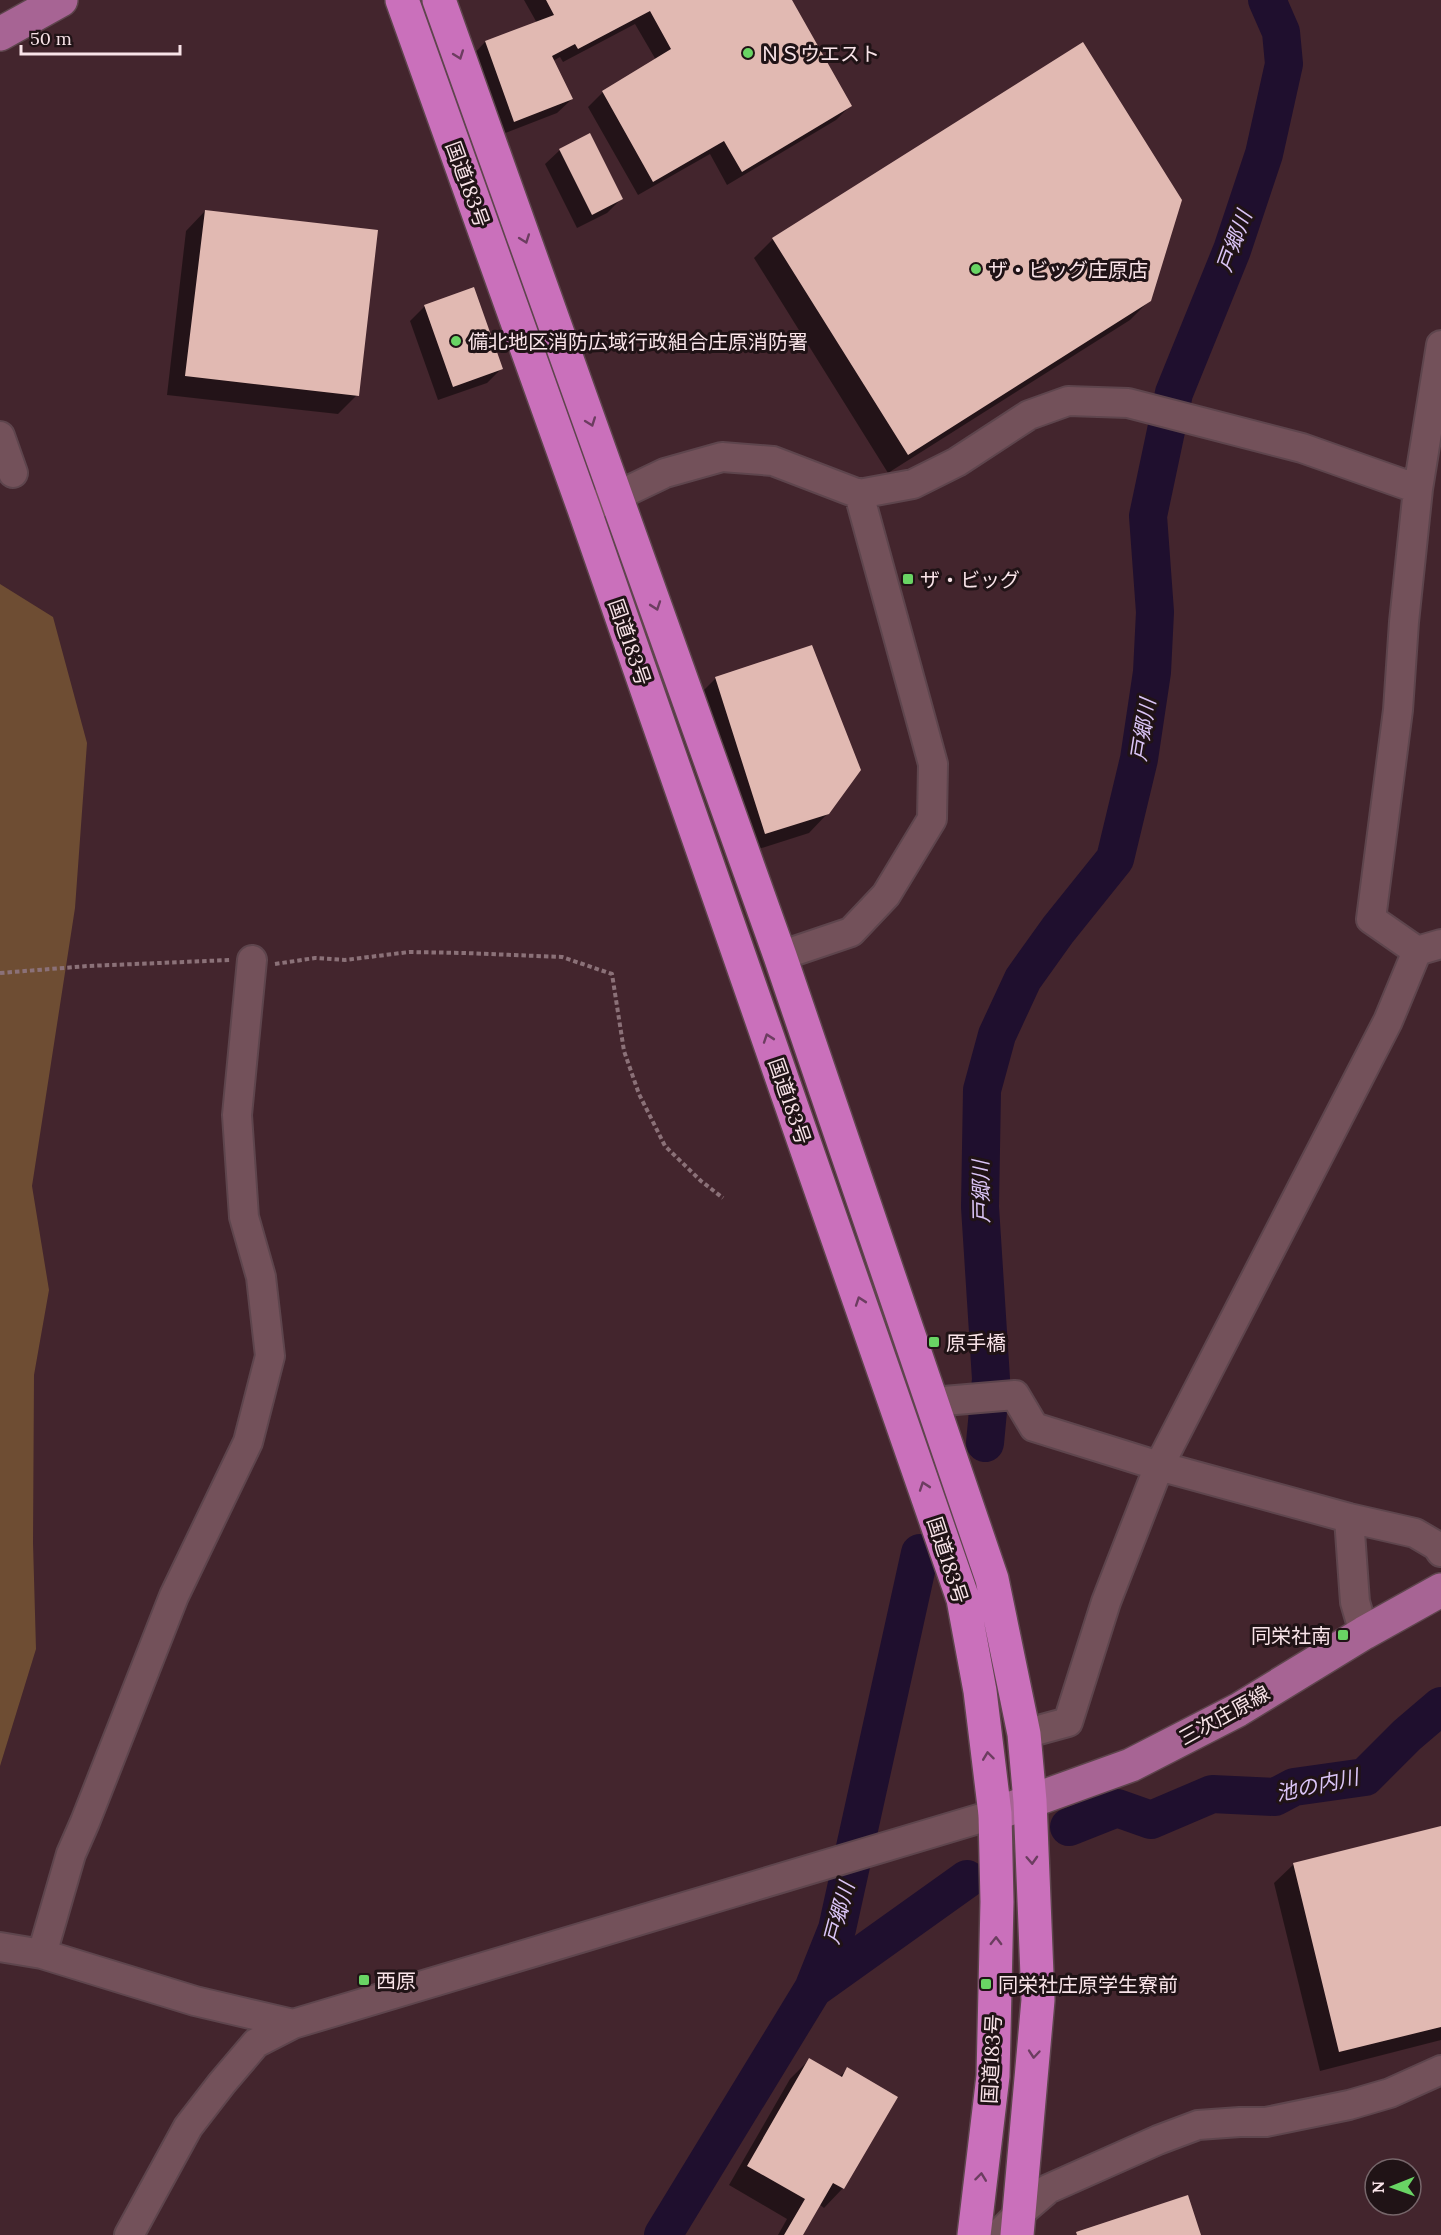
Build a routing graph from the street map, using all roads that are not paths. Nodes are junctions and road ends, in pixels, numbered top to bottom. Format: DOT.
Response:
graph roads {
  1 [pos="61,0"];
  2 [pos="402,0"];
  3 [pos="439,0"];
  4 [pos="0,34"];
  5 [pos="1441,345"];
  6 [pos="0,436"];
  7 [pos="13,473"];
  8 [pos="1418,489"];
  9 [pos="860,494"];
  10 [pos="617,496"];
  11 [pos="584,509"];
  12 [pos="1429,947"];
  13 [pos="780,956"];
  14 [pos="252,960"];
  15 [pos="932,1402"];
  16 [pos="1159,1466"];
  17 [pos="1349,1518"];
  18 [pos="1441,1552"];
  19 [pos="1441,1590"];
  20 [pos="1364,1633"];
  21 [pos="1024,1734"];
  22 [pos="1030,1801"];
  23 [pos="995,1814"];
  24 [pos="0,1947"];
  25 [pos="42,1954"];
  26 [pos="293,2024"];
  27 [pos="1441,2070"];
  28 [pos="1012,2228"];
  29 [pos="129,2235"];
  30 [pos="974,2235"];
  1 -- 4 [label="main road"];
  2 -- 11 [label="highway, 国道183号"];
  3 -- 10 [label="highway, 国道183号, one-way"];
  5 -- 8 [label="street"];
  6 -- 7 [label="street"];
  8 -- 9 [label="street"];
  8 -- 12 [label="street"];
  9 -- 10 [label="street"];
  9 -- 13 [label="street"];
  10 -- 11 [label="street"];
  10 -- 13 [label="highway, 国道183号, one-way"];
  23 -- 11 [label="highway, 国道183号, one-way"];
  12 -- 16 [label="street"];
  13 -- 15 [label="highway, 国道183号"];
  14 -- 25 [label="street"];
  15 -- 16 [label="street"];
  15 -- 21 [label="highway, 国道183号"];
  16 -- 17 [label="street"];
  16 -- 21 [label="street"];
  17 -- 18 [label="street"];
  17 -- 20 [label="street"];
  19 -- 20 [label="main road, 三次庄原線"];
  20 -- 22 [label="main road, 三次庄原線"];
  21 -- 22 [label="highway, 国道183号"];
  22 -- 23 [label="main road, 三次庄原線"];
  22 -- 28 [label="highway, 国道183号, one-way"];
  23 -- 26 [label="street"];
  30 -- 23 [label="highway, 国道183号, one-way"];
  24 -- 25 [label="street"];
  25 -- 26 [label="street"];
  26 -- 29 [label="street"];
  27 -- 28 [label="street"];
}
